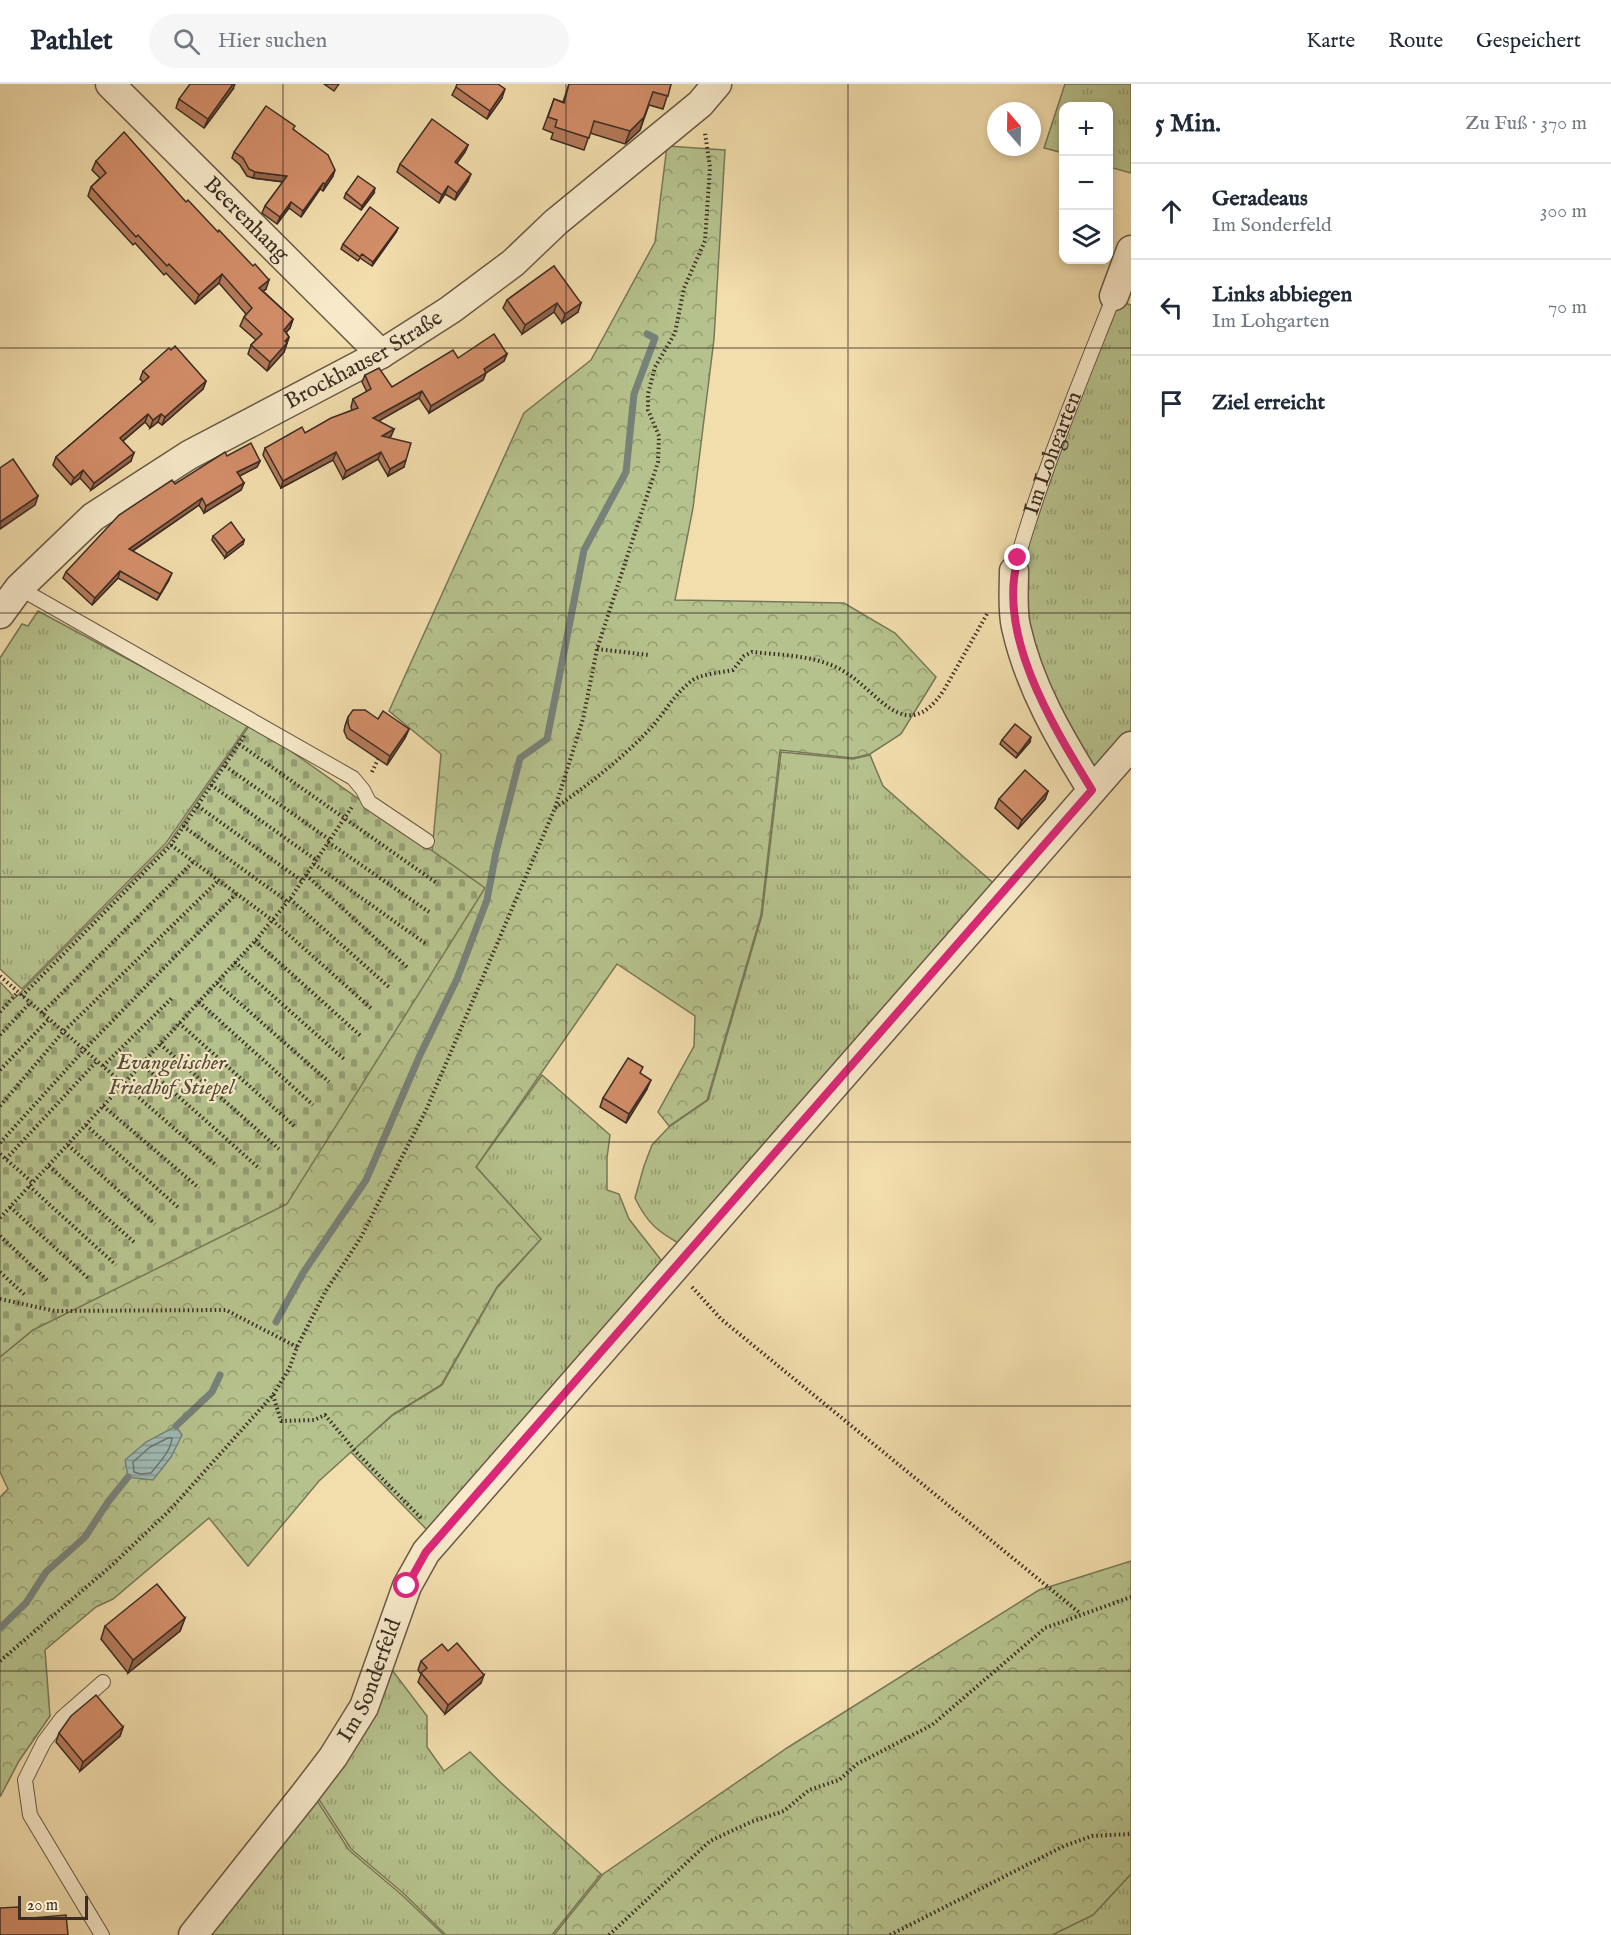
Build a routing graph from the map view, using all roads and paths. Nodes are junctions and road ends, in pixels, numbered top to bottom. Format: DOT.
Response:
graph roads {
  1 [pos="110,84"];
  2 [pos="709,94"];
  3 [pos="1131,250"];
  4 [pos="1114,296"];
  5 [pos="381,354"];
  6 [pos="1014,572"];
  7 [pos="19,588"];
  8 [pos="992,605"];
  9 [pos="0,614"];
  10 [pos="597,649"];
  11 [pos="649,655"];
  12 [pos="254,722"];
  13 [pos="239,744"];
  14 [pos="1131,746"];
  15 [pos="378,759"];
  16 [pos="224,766"];
  17 [pos="212,785"];
  18 [pos="363,790"];
  19 [pos="1092,790"];
  20 [pos="198,806"];
  21 [pos="555,808"];
  22 [pos="344,819"];
  23 [pos="183,826"];
  24 [pos="329,841"];
  25 [pos="428,842"];
  26 [pos="171,844"];
  27 [pos="194,861"];
  28 [pos="315,862"];
  29 [pos="306,875"];
  30 [pos="219,880"];
  31 [pos="302,881"];
  32 [pos="438,884"];
  33 [pos="237,893"];
  34 [pos="289,901"];
  35 [pos="429,912"];
  36 [pos="272,920"];
  37 [pos="255,941"];
  38 [pos="426,944"];
  39 [pos="235,962"];
  40 [pos="407,967"];
  41 [pos="0,976"];
  42 [pos="217,982"];
  43 [pos="390,988"];
  44 [pos="20,994"];
  45 [pos="172,998"];
  46 [pos="199,1002"];
  47 [pos="30,1003"];
  48 [pos="372,1009"];
  49 [pos="0,1012"];
  50 [pos="42,1013"];
  51 [pos="49,1019"];
  52 [pos="179,1023"];
  53 [pos="63,1032"];
  54 [pos="0,1035"];
  55 [pos="362,1037"];
  56 [pos="160,1044"];
  57 [pos="84,1050"];
  58 [pos="97,1060"];
  59 [pos="345,1060"];
  60 [pos="142,1064"];
  61 [pos="103,1066"];
  62 [pos="0,1070"];
  63 [pos="329,1082"];
  64 [pos="124,1083"];
  65 [pos="313,1105"];
  66 [pos="0,1106"];
  67 [pos="103,1106"];
  68 [pos="86,1125"];
  69 [pos="294,1125"];
  70 [pos="0,1143"];
  71 [pos="68,1145"];
  72 [pos="279,1149"];
  73 [pos="0,1154"];
  74 [pos="6,1159"];
  75 [pos="49,1166"];
  76 [pos="217,1166"];
  77 [pos="260,1169"];
  78 [pos="31,1184"];
  79 [pos="199,1188"];
  80 [pos="10,1207"];
  81 [pos="180,1209"];
  82 [pos="0,1218"];
  83 [pos="155,1224"];
  84 [pos="0,1236"];
  85 [pos="136,1244"];
  86 [pos="678,1264"];
  87 [pos="116,1265"];
  88 [pos="0,1272"];
  89 [pos="88,1278"];
  90 [pos="47,1280"];
  91 [pos="26,1296"];
  92 [pos="0,1299"];
  93 [pos="297,1347"];
  94 [pos="273,1395"];
  95 [pos="439,1537"];
  96 [pos="1131,1597"];
  97 [pos="1081,1614"];
  98 [pos="0,1661"];
  99 [pos="103,1682"];
  100 [pos="1131,1834"];
  101 [pos="102,1935"];
  102 [pos="193,1935"];
  103 [pos="609,1935"];
  104 [pos="890,1935"];
  1 -- 5 [label="street, Beerenhang"];
  2 -- 5 [label="street, Brockhauser Straße"];
  2 -- 10 [label="path"];
  3 -- 4 [label="street, Im Lohgarten"];
  4 -- 6 [label="lane, Im Lohgarten"];
  5 -- 7 [label="street, Brockhauser Straße"];
  6 -- 19 [label="street, Im Lohgarten"];
  7 -- 9 [label="street, Brockhauser Straße"];
  7 -- 12 [label="lane"];
  8 -- 21 [label="path"];
  10 -- 11 [label="path"];
  10 -- 21 [label="path"];
  12 -- 13 [label="path"];
  12 -- 18 [label="lane"];
  13 -- 16 [label="path"];
  13 -- 22 [label="path"];
  14 -- 19 [label="street, Im Sonderfeld"];
  15 -- 18 [label="path"];
  16 -- 17 [label="path"];
  16 -- 24 [label="path"];
  17 -- 20 [label="path"];
  17 -- 28 [label="path"];
  18 -- 22 [label="path"];
  18 -- 25 [label="lane"];
  19 -- 86 [label="street, Im Sonderfeld"];
  20 -- 23 [label="path"];
  20 -- 31 [label="path"];
  21 -- 93 [label="path"];
  22 -- 24 [label="path"];
  22 -- 32 [label="path"];
  23 -- 26 [label="path"];
  23 -- 34 [label="path"];
  24 -- 28 [label="path"];
  24 -- 35 [label="path"];
  26 -- 27 [label="path"];
  26 -- 44 [label="path"];
  27 -- 30 [label="path"];
  27 -- 50 [label="path"];
  28 -- 29 [label="path"];
  28 -- 38 [label="path"];
  29 -- 31 [label="path"];
  29 -- 40 [label="path"];
  30 -- 33 [label="path"];
  30 -- 53 [label="path"];
  31 -- 34 [label="path"];
  33 -- 36 [label="path"];
  33 -- 57 [label="path"];
  34 -- 36 [label="path"];
  34 -- 43 [label="path"];
  36 -- 37 [label="path"];
  36 -- 48 [label="path"];
  37 -- 39 [label="path"];
  37 -- 55 [label="path"];
  39 -- 42 [label="path"];
  39 -- 59 [label="path"];
  41 -- 44 [label="path"];
  42 -- 46 [label="path"];
  42 -- 63 [label="path"];
  44 -- 47 [label="path"];
  44 -- 49 [label="path"];
  45 -- 61 [label="path"];
  46 -- 52 [label="path"];
  46 -- 65 [label="path"];
  47 -- 50 [label="path"];
  47 -- 54 [label="path"];
  50 -- 51 [label="path"];
  51 -- 53 [label="path"];
  51 -- 62 [label="path"];
  52 -- 56 [label="path"];
  52 -- 69 [label="path"];
  53 -- 57 [label="path"];
  53 -- 66 [label="path"];
  56 -- 60 [label="path"];
  56 -- 72 [label="path"];
  57 -- 58 [label="path"];
  57 -- 70 [label="path"];
  58 -- 61 [label="path"];
  58 -- 74 [label="path"];
  60 -- 64 [label="path"];
  60 -- 77 [label="path"];
  61 -- 64 [label="path"];
  64 -- 67 [label="path"];
  64 -- 76 [label="path"];
  67 -- 68 [label="path"];
  67 -- 79 [label="path"];
  68 -- 71 [label="path"];
  68 -- 81 [label="path"];
  71 -- 75 [label="path"];
  71 -- 83 [label="path"];
  73 -- 74 [label="path"];
  74 -- 78 [label="path"];
  75 -- 78 [label="path"];
  75 -- 85 [label="path"];
  78 -- 80 [label="path"];
  78 -- 87 [label="path"];
  80 -- 82 [label="path"];
  80 -- 89 [label="path"];
  84 -- 90 [label="path"];
  86 -- 95 [label="street, Im Sonderfeld"];
  86 -- 97 [label="path"];
  88 -- 91 [label="path"];
  92 -- 93 [label="path"];
  93 -- 94 [label="path"];
  94 -- 95 [label="path"];
  94 -- 98 [label="path"];
  95 -- 102 [label="street, Im Sonderfeld"];
  96 -- 97 [label="path"];
  97 -- 103 [label="path"];
  99 -- 101 [label="lane"];
  100 -- 104 [label="path"];
}
